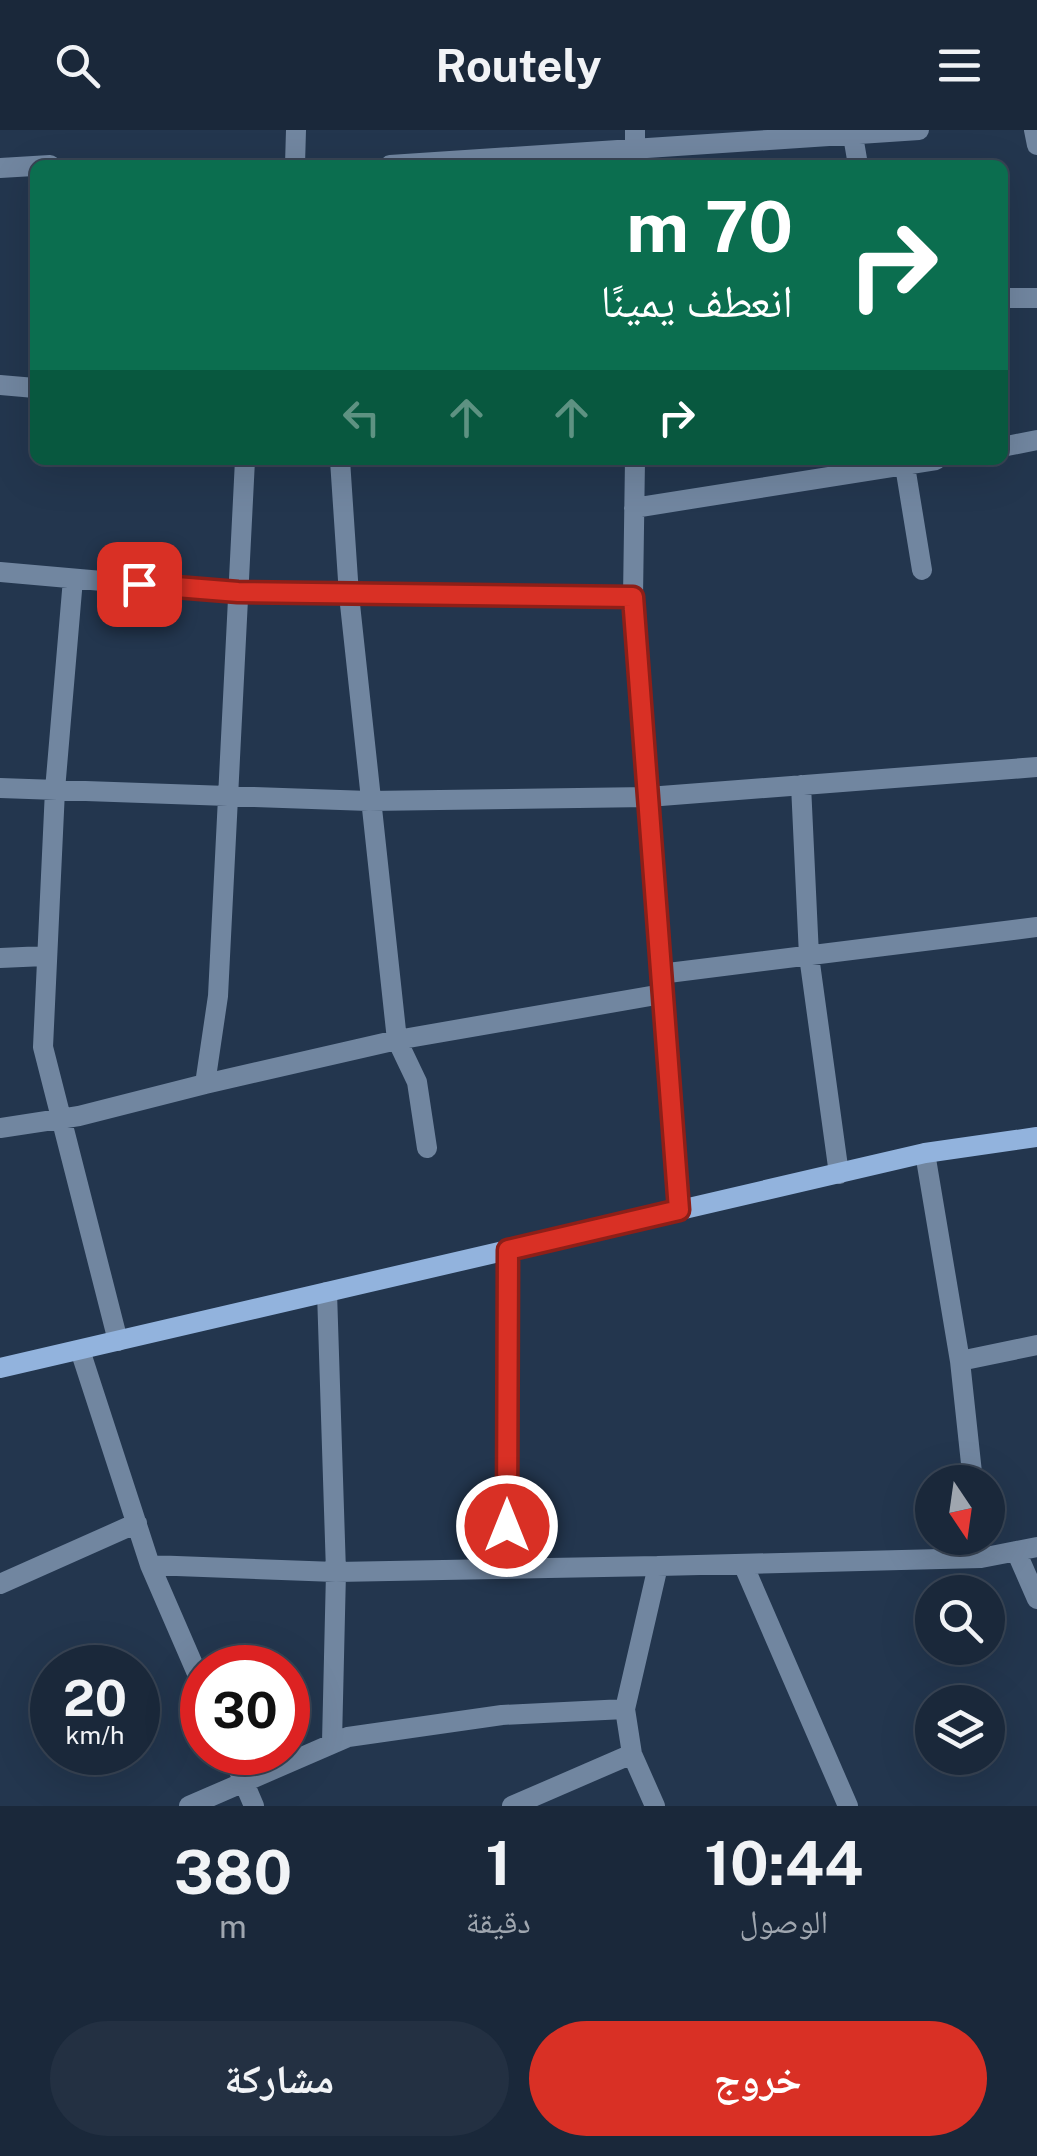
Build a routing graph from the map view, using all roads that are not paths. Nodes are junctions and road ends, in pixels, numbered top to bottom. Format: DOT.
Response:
graph roads {
  1 [pos="296,130"];
  2 [pos="919,130"];
  3 [pos="1034,130"];
  4 [pos="852,132"];
  5 [pos="1037,145"];
  6 [pos="635,148"];
  7 [pos="295,160"];
  8 [pos="490,160"];
  9 [pos="857,160"];
  10 [pos="30,166"];
  11 [pos="0,168"];
  12 [pos="1008,298"];
  13 [pos="1037,298"];
  14 [pos="0,384"];
  15 [pos="30,387"];
  16 [pos="1037,440"];
  17 [pos="1008,446"];
  18 [pos="245,465"];
  19 [pos="340,465"];
  20 [pos="635,465"];
  21 [pos="893,465"];
  22 [pos="905,465"];
  23 [pos="634,508"];
  24 [pos="922,570"];
  25 [pos="0,572"];
  26 [pos="73,578"];
  27 [pos="238,592"];
  28 [pos="348,595"];
  29 [pos="633,597"];
  30 [pos="1037,767"];
  31 [pos="801,785"];
  32 [pos="0,788"];
  33 [pos="56,790"];
  34 [pos="228,793"];
  35 [pos="648,797"];
  36 [pos="369,801"];
  37 [pos="1037,928"];
  38 [pos="45,956"];
  39 [pos="809,956"];
  40 [pos="0,958"];
  41 [pos="661,984"];
  42 [pos="396,1040"];
  43 [pos="205,1084"];
  44 [pos="62,1118"];
  45 [pos="0,1128"];
  46 [pos="1037,1137"];
  47 [pos="427,1148"];
  48 [pos="925,1153"];
  49 [pos="839,1174"];
  50 [pos="679,1210"];
  51 [pos="508,1250"];
  52 [pos="328,1292"];
  53 [pos="118,1342"];
  54 [pos="1037,1345"];
  55 [pos="80,1350"];
  56 [pos="960,1361"];
  57 [pos="0,1368"];
  58 [pos="971,1465"];
  59 [pos="137,1523"];
  60 [pos="1027,1549"];
  61 [pos="915,1552"];
  62 [pos="150,1564"];
  63 [pos="743,1564"];
  64 [pos="507,1566"];
  65 [pos="658,1566"];
  66 [pos="336,1572"];
  67 [pos="0,1584"];
  68 [pos="1037,1600"];
  69 [pos="185,1645"];
  70 [pos="625,1708"];
  71 [pos="332,1742"];
  72 [pos="632,1754"];
  73 [pos="241,1775"];
  74 [pos="244,1782"];
  75 [pos="190,1806"];
  76 [pos="254,1806"];
  77 [pos="512,1806"];
  78 [pos="654,1806"];
  79 [pos="848,1806"];
  1 -- 7 [label="street"];
  2 -- 4 [label="street"];
  3 -- 5 [label="street"];
  4 -- 6 [label="street"];
  4 -- 9 [label="street"];
  6 -- 8 [label="street"];
  10 -- 11 [label="street"];
  12 -- 13 [label="street"];
  14 -- 15 [label="street"];
  16 -- 17 [label="street"];
  18 -- 27 [label="street"];
  19 -- 28 [label="street"];
  20 -- 23 [label="street"];
  21 -- 23 [label="street"];
  22 -- 24 [label="street"];
  23 -- 29 [label="street"];
  25 -- 26 [label="street"];
  26 -- 27 [label="street"];
  26 -- 33 [label="street"];
  27 -- 28 [label="street"];
  27 -- 34 [label="street"];
  28 -- 29 [label="street"];
  28 -- 36 [label="street"];
  29 -- 35 [label="street"];
  30 -- 31 [label="street"];
  31 -- 35 [label="street"];
  31 -- 39 [label="street"];
  32 -- 33 [label="street"];
  33 -- 34 [label="street"];
  33 -- 38 [label="street"];
  34 -- 36 [label="street"];
  34 -- 43 [label="street"];
  35 -- 36 [label="street"];
  35 -- 41 [label="street"];
  36 -- 42 [label="street"];
  37 -- 39 [label="street"];
  38 -- 40 [label="street"];
  38 -- 44 [label="street"];
  39 -- 41 [label="street"];
  39 -- 49 [label="street"];
  41 -- 42 [label="street"];
  41 -- 50 [label="street"];
  42 -- 43 [label="street"];
  42 -- 47 [label="street"];
  43 -- 44 [label="street"];
  44 -- 45 [label="street"];
  44 -- 53 [label="street"];
  46 -- 48 [label="street"];
  48 -- 49 [label="street"];
  48 -- 56 [label="street"];
  49 -- 50 [label="street"];
  50 -- 51 [label="street"];
  51 -- 52 [label="street"];
  51 -- 64 [label="street"];
  52 -- 53 [label="street"];
  52 -- 66 [label="street"];
  53 -- 55 [label="street"];
  54 -- 56 [label="street"];
  55 -- 57 [label="street"];
  55 -- 59 [label="street"];
  56 -- 58 [label="street"];
  59 -- 62 [label="street"];
  59 -- 67 [label="street"];
  60 -- 68 [label="street"];
  61 -- 63 [label="street"];
  62 -- 66 [label="street"];
  62 -- 69 [label="street"];
  63 -- 65 [label="street"];
  63 -- 79 [label="street"];
  64 -- 65 [label="street"];
  64 -- 66 [label="street"];
  65 -- 70 [label="street"];
  66 -- 71 [label="street"];
  70 -- 71 [label="street"];
  70 -- 72 [label="street"];
  71 -- 74 [label="street"];
  72 -- 77 [label="street"];
  72 -- 78 [label="street"];
  73 -- 74 [label="street"];
  74 -- 75 [label="street"];
  74 -- 76 [label="street"];
}
